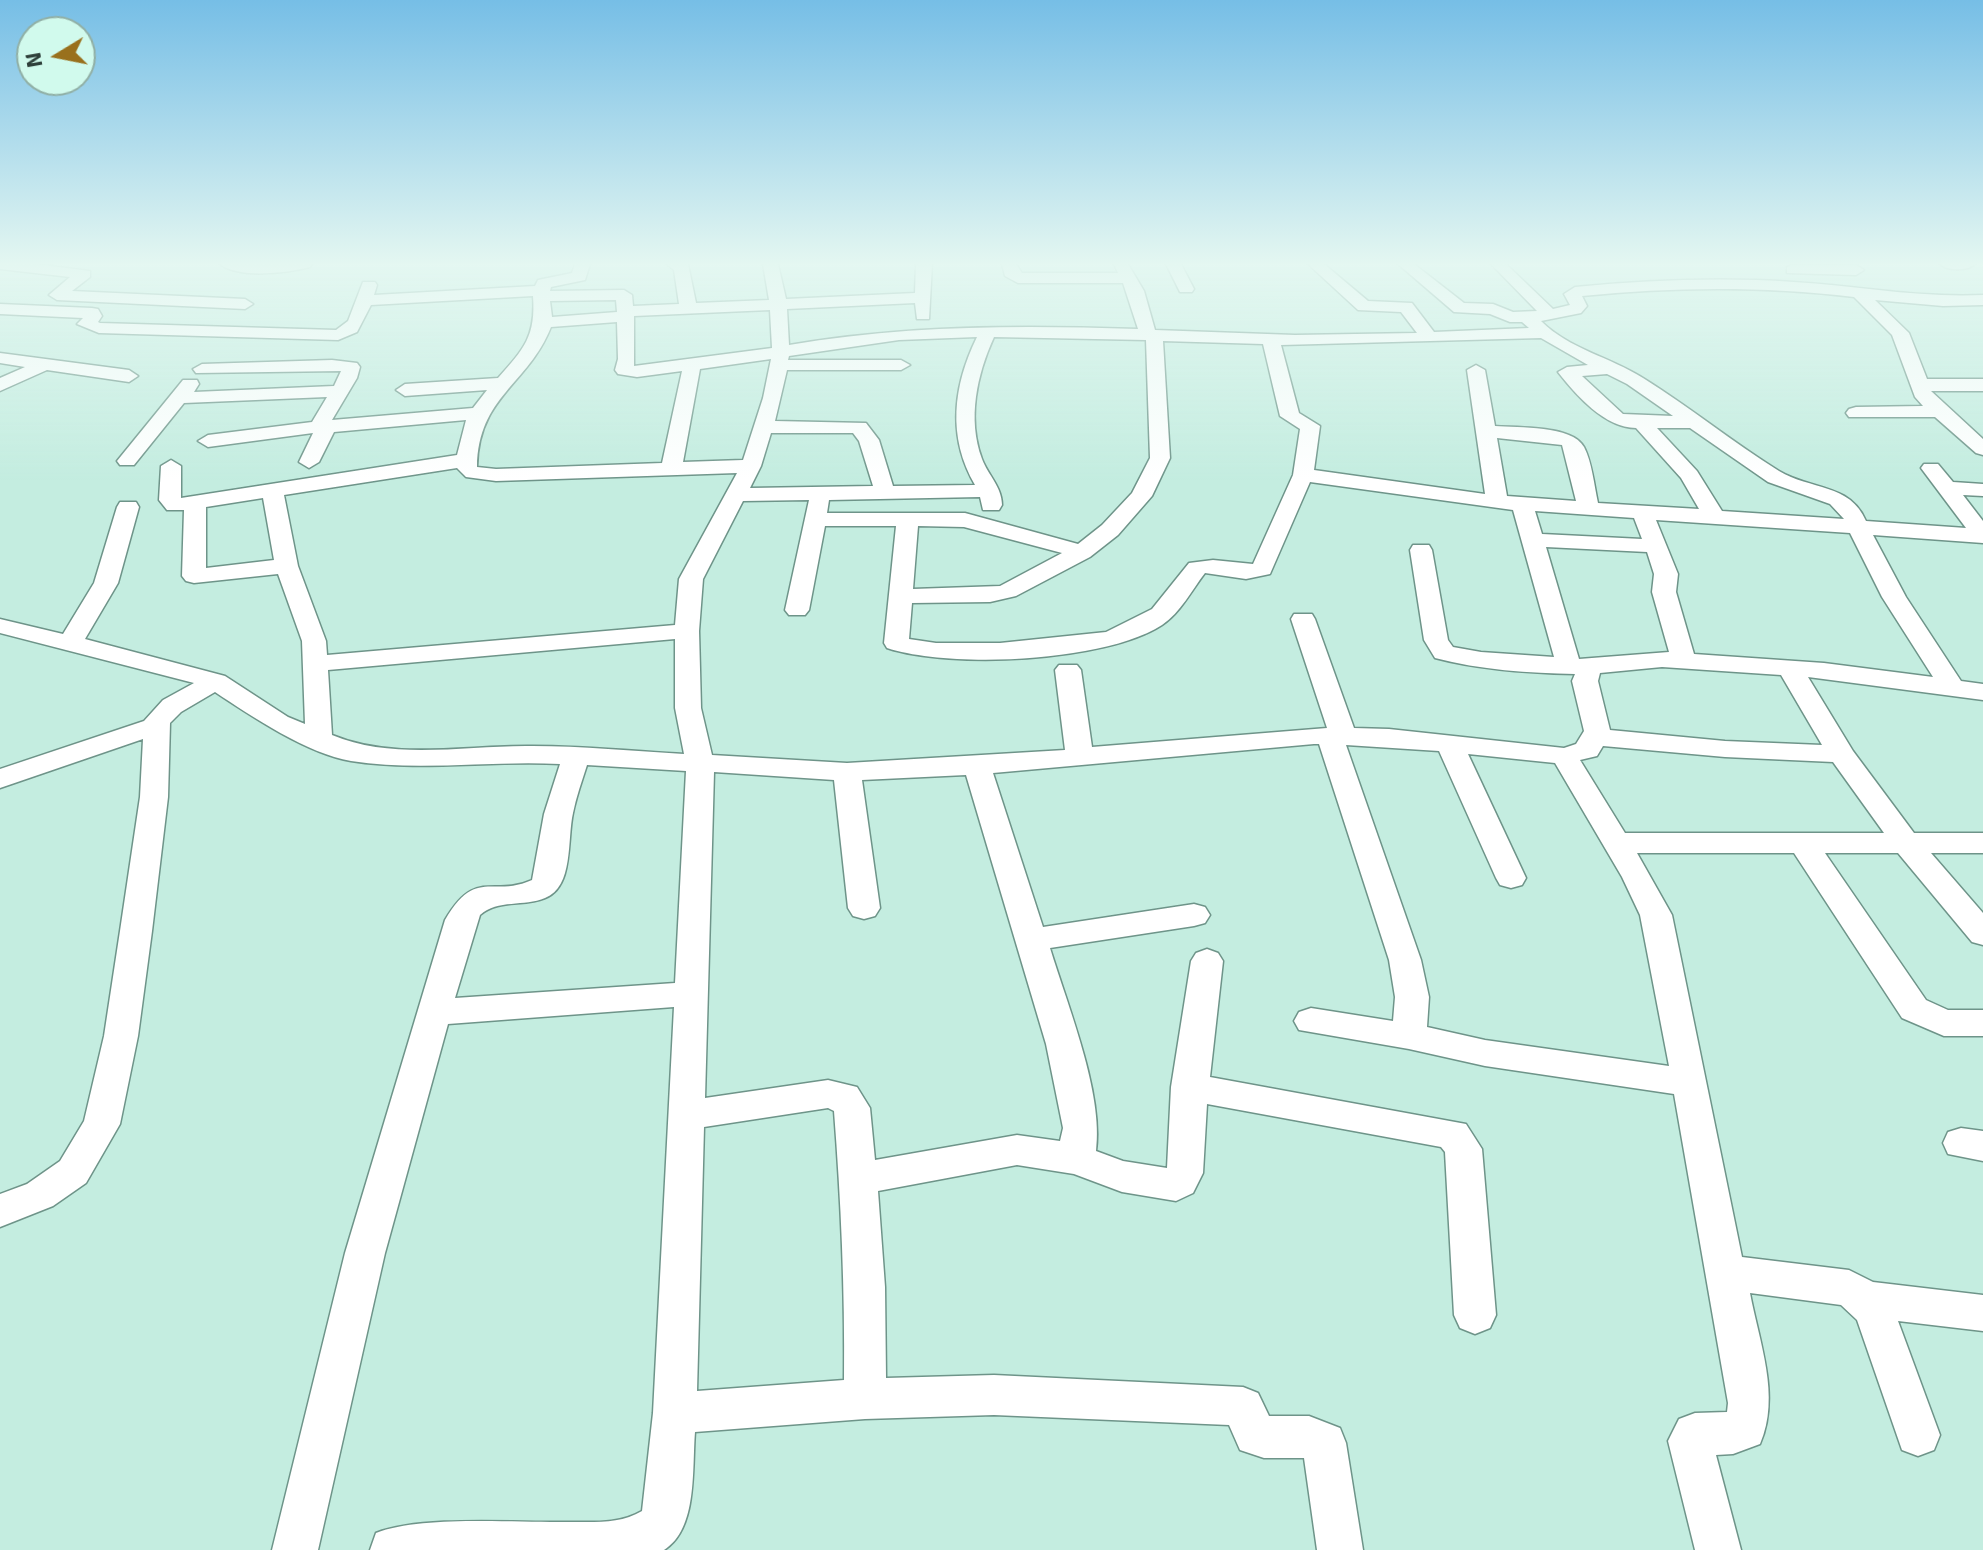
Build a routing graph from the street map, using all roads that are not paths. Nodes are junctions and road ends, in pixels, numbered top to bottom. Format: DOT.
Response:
graph roads {
  1 [pos="537,336"];
  2 [pos="626,336"];
  3 [pos="778,336"];
  4 [pos="877,336"];
  5 [pos="896,336"];
  6 [pos="986,336"];
  7 [pos="1151,336"];
  8 [pos="1183,336"];
  9 [pos="1434,336"];
  10 [pos="1564,336"];
  11 [pos="1901,336"];
  12 [pos="1429,337"];
  13 [pos="1271,340"];
  14 [pos="219,350"];
  15 [pos="0,358"];
  16 [pos="779,358"];
  17 [pos="48,363"];
  18 [pos="901,365"];
  19 [pos="692,366"];
  20 [pos="202,369"];
  21 [pos="1609,369"];
  22 [pos="1476,370"];
  23 [pos="129,376"];
  24 [pos="500,383"];
  25 [pos="0,385"];
  26 [pos="889,385"];
  27 [pos="1919,385"];
  28 [pos="1980,387"];
  29 [pos="405,390"];
  30 [pos="340,391"];
  31 [pos="179,398"];
  32 [pos="1938,411"];
  33 [pos="477,413"];
  34 [pos="1856,413"];
  35 [pos="1696,422"];
  36 [pos="1642,423"];
  37 [pos="323,426"];
  38 [pos="763,427"];
  39 [pos="1487,431"];
  40 [pos="208,441"];
  41 [pos="1983,449"];
  42 [pos="467,460"];
  43 [pos="127,461"];
  44 [pos="309,462"];
  45 [pos="171,466"];
  46 [pos="751,466"];
  47 [pos="672,467"];
  48 [pos="1931,468"];
  49 [pos="1303,475"];
  50 [pos="1946,488"];
  51 [pos="272,490"];
  52 [pos="1983,490"];
  53 [pos="988,491"];
  54 [pos="885,493"];
  55 [pos="821,494"];
  56 [pos="736,495"];
  57 [pos="1497,502"];
  58 [pos="195,504"];
  59 [pos="1522,504"];
  60 [pos="128,507"];
  61 [pos="1588,507"];
  62 [pos="1642,510"];
  63 [pos="1713,515"];
  64 [pos="815,519"];
  65 [pos="908,519"];
  66 [pos="976,522"];
  67 [pos="1858,527"];
  68 [pos="1983,536"];
  69 [pos="1532,540"];
  70 [pos="1656,546"];
  71 [pos="1421,550"];
  72 [pos="1082,552"];
  73 [pos="287,566"];
  74 [pos="899,596"];
  75 [pos="797,610"];
  76 [pos="1303,619"];
  77 [pos="0,626"];
  78 [pos="687,631"];
  79 [pos="69,645"];
  80 [pos="1684,661"];
  81 [pos="315,664"];
  82 [pos="1579,666"];
  83 [pos="1789,668"];
  84 [pos="1068,670"];
  85 [pos="216,681"];
  86 [pos="1967,689"];
  87 [pos="157,725"];
  88 [pos="1336,736"];
  89 [pos="319,737"];
  90 [pos="1594,737"];
  91 [pos="1449,743"];
  92 [pos="1841,754"];
  93 [pos="1080,756"];
  94 [pos="1564,756"];
  95 [pos="576,757"];
  96 [pos="700,763"];
  97 [pos="977,766"];
  98 [pos="847,772"];
  99 [pos="0,779"];
  100 [pos="1905,842"];
  101 [pos="1618,843"];
  102 [pos="1803,843"];
  103 [pos="1983,843"];
  104 [pos="1511,878"];
  105 [pos="864,908"];
  106 [pos="1194,915"];
  107 [pos="1983,934"];
  108 [pos="1031,940"];
  109 [pos="1207,961"];
  110 [pos="692,994"];
  111 [pos="434,1012"];
  112 [pos="1311,1021"];
  113 [pos="1983,1023"];
  114 [pos="1409,1036"];
  115 [pos="1690,1083"];
  116 [pos="1189,1087"];
  117 [pos="687,1115"];
  118 [pos="1076,1159"];
  119 [pos="858,1178"];
  120 [pos="0,1211"];
  121 [pos="1724,1272"];
  122 [pos="1865,1299"];
  123 [pos="1983,1313"];
  124 [pos="1475,1315"];
  125 [pos="865,1399"];
  126 [pos="675,1413"];
  127 [pos="1918,1435"];
  128 [pos="295,1550"];
  129 [pos="393,1550"];
  130 [pos="1340,1550"];
  131 [pos="1718,1550"];
  1 -- 24 [label="street"];
  2 -- 19 [label="street"];
  3 -- 16 [label="street"];
  4 -- 16 [label="street"];
  5 -- 18 [label="street"];
  6 -- 53 [label="street"];
  7 -- 72 [label="street"];
  8 -- 13 [label="street"];
  9 -- 12 [label="street"];
  10 -- 21 [label="street"];
  11 -- 27 [label="street"];
  12 -- 13 [label="street"];
  13 -- 49 [label="street"];
  14 -- 20 [label="street"];
  15 -- 17 [label="street"];
  16 -- 18 [label="street"];
  16 -- 19 [label="street"];
  16 -- 38 [label="street"];
  17 -- 23 [label="street"];
  17 -- 25 [label="street"];
  18 -- 26 [label="street"];
  19 -- 47 [label="street"];
  20 -- 30 [label="street"];
  20 -- 31 [label="street"];
  21 -- 35 [label="street"];
  21 -- 36 [label="street"];
  22 -- 39 [label="street"];
  24 -- 29 [label="street"];
  24 -- 33 [label="street"];
  27 -- 28 [label="street"];
  27 -- 32 [label="street"];
  30 -- 31 [label="street"];
  30 -- 37 [label="street"];
  31 -- 43 [label="street"];
  32 -- 34 [label="street"];
  32 -- 41 [label="street"];
  33 -- 37 [label="street"];
  33 -- 42 [label="street"];
  35 -- 36 [label="street"];
  35 -- 67 [label="street"];
  36 -- 63 [label="street"];
  37 -- 40 [label="street"];
  37 -- 44 [label="street"];
  38 -- 46 [label="street"];
  38 -- 54 [label="street"];
  39 -- 57 [label="street"];
  39 -- 61 [label="street"];
  42 -- 47 [label="street"];
  42 -- 51 [label="street"];
  45 -- 58 [label="street"];
  46 -- 47 [label="street"];
  46 -- 56 [label="street"];
  48 -- 50 [label="street"];
  49 -- 57 [label="street"];
  49 -- 74 [label="street"];
  50 -- 52 [label="street"];
  50 -- 68 [label="street"];
  51 -- 58 [label="street"];
  51 -- 73 [label="street"];
  53 -- 54 [label="street"];
  53 -- 66 [label="street"];
  54 -- 55 [label="street"];
  55 -- 56 [label="street"];
  55 -- 64 [label="street"];
  56 -- 78 [label="street"];
  57 -- 59 [label="street"];
  58 -- 73 [label="street"];
  59 -- 61 [label="street"];
  59 -- 69 [label="street"];
  60 -- 79 [label="street"];
  61 -- 62 [label="street"];
  62 -- 63 [label="street"];
  62 -- 70 [label="street"];
  63 -- 67 [label="street"];
  64 -- 65 [label="street"];
  64 -- 75 [label="street"];
  65 -- 66 [label="street"];
  65 -- 74 [label="street"];
  66 -- 72 [label="street"];
  67 -- 68 [label="street"];
  67 -- 86 [label="street"];
  69 -- 70 [label="street"];
  69 -- 82 [label="street"];
  70 -- 80 [label="street"];
  71 -- 82 [label="street"];
  72 -- 74 [label="street"];
  73 -- 81 [label="street"];
  76 -- 88 [label="street"];
  77 -- 79 [label="street"];
  78 -- 81 [label="street"];
  78 -- 96 [label="street"];
  79 -- 85 [label="street"];
  80 -- 82 [label="street"];
  80 -- 83 [label="street"];
  81 -- 89 [label="street"];
  82 -- 90 [label="street"];
  83 -- 86 [label="street"];
  83 -- 92 [label="street"];
  84 -- 93 [label="street"];
  85 -- 87 [label="street"];
  85 -- 89 [label="street"];
  87 -- 99 [label="street"];
  87 -- 120 [label="street"];
  88 -- 91 [label="street"];
  88 -- 93 [label="street"];
  88 -- 114 [label="street"];
  89 -- 95 [label="street"];
  90 -- 92 [label="street"];
  90 -- 94 [label="street"];
  91 -- 94 [label="street"];
  91 -- 104 [label="street"];
  92 -- 100 [label="street"];
  93 -- 97 [label="street"];
  94 -- 101 [label="street"];
  95 -- 96 [label="street"];
  95 -- 111 [label="street"];
  96 -- 98 [label="street"];
  96 -- 110 [label="street"];
  97 -- 98 [label="street"];
  97 -- 108 [label="street"];
  98 -- 105 [label="street"];
  100 -- 102 [label="street"];
  100 -- 103 [label="street"];
  100 -- 107 [label="street"];
  101 -- 102 [label="street"];
  101 -- 115 [label="street"];
  102 -- 113 [label="street"];
  106 -- 108 [label="street"];
  108 -- 118 [label="street"];
  109 -- 116 [label="street"];
  110 -- 111 [label="street"];
  110 -- 117 [label="street"];
  111 -- 128 [label="street"];
  112 -- 114 [label="street"];
  114 -- 115 [label="street"];
  115 -- 121 [label="street"];
  116 -- 118 [label="street"];
  116 -- 124 [label="street"];
  117 -- 119 [label="street"];
  117 -- 126 [label="street"];
  118 -- 119 [label="street"];
  119 -- 125 [label="street"];
  121 -- 122 [label="street"];
  121 -- 131 [label="street"];
  122 -- 123 [label="street"];
  122 -- 127 [label="street"];
  125 -- 126 [label="street"];
  125 -- 130 [label="street"];
  126 -- 129 [label="street"];
}
